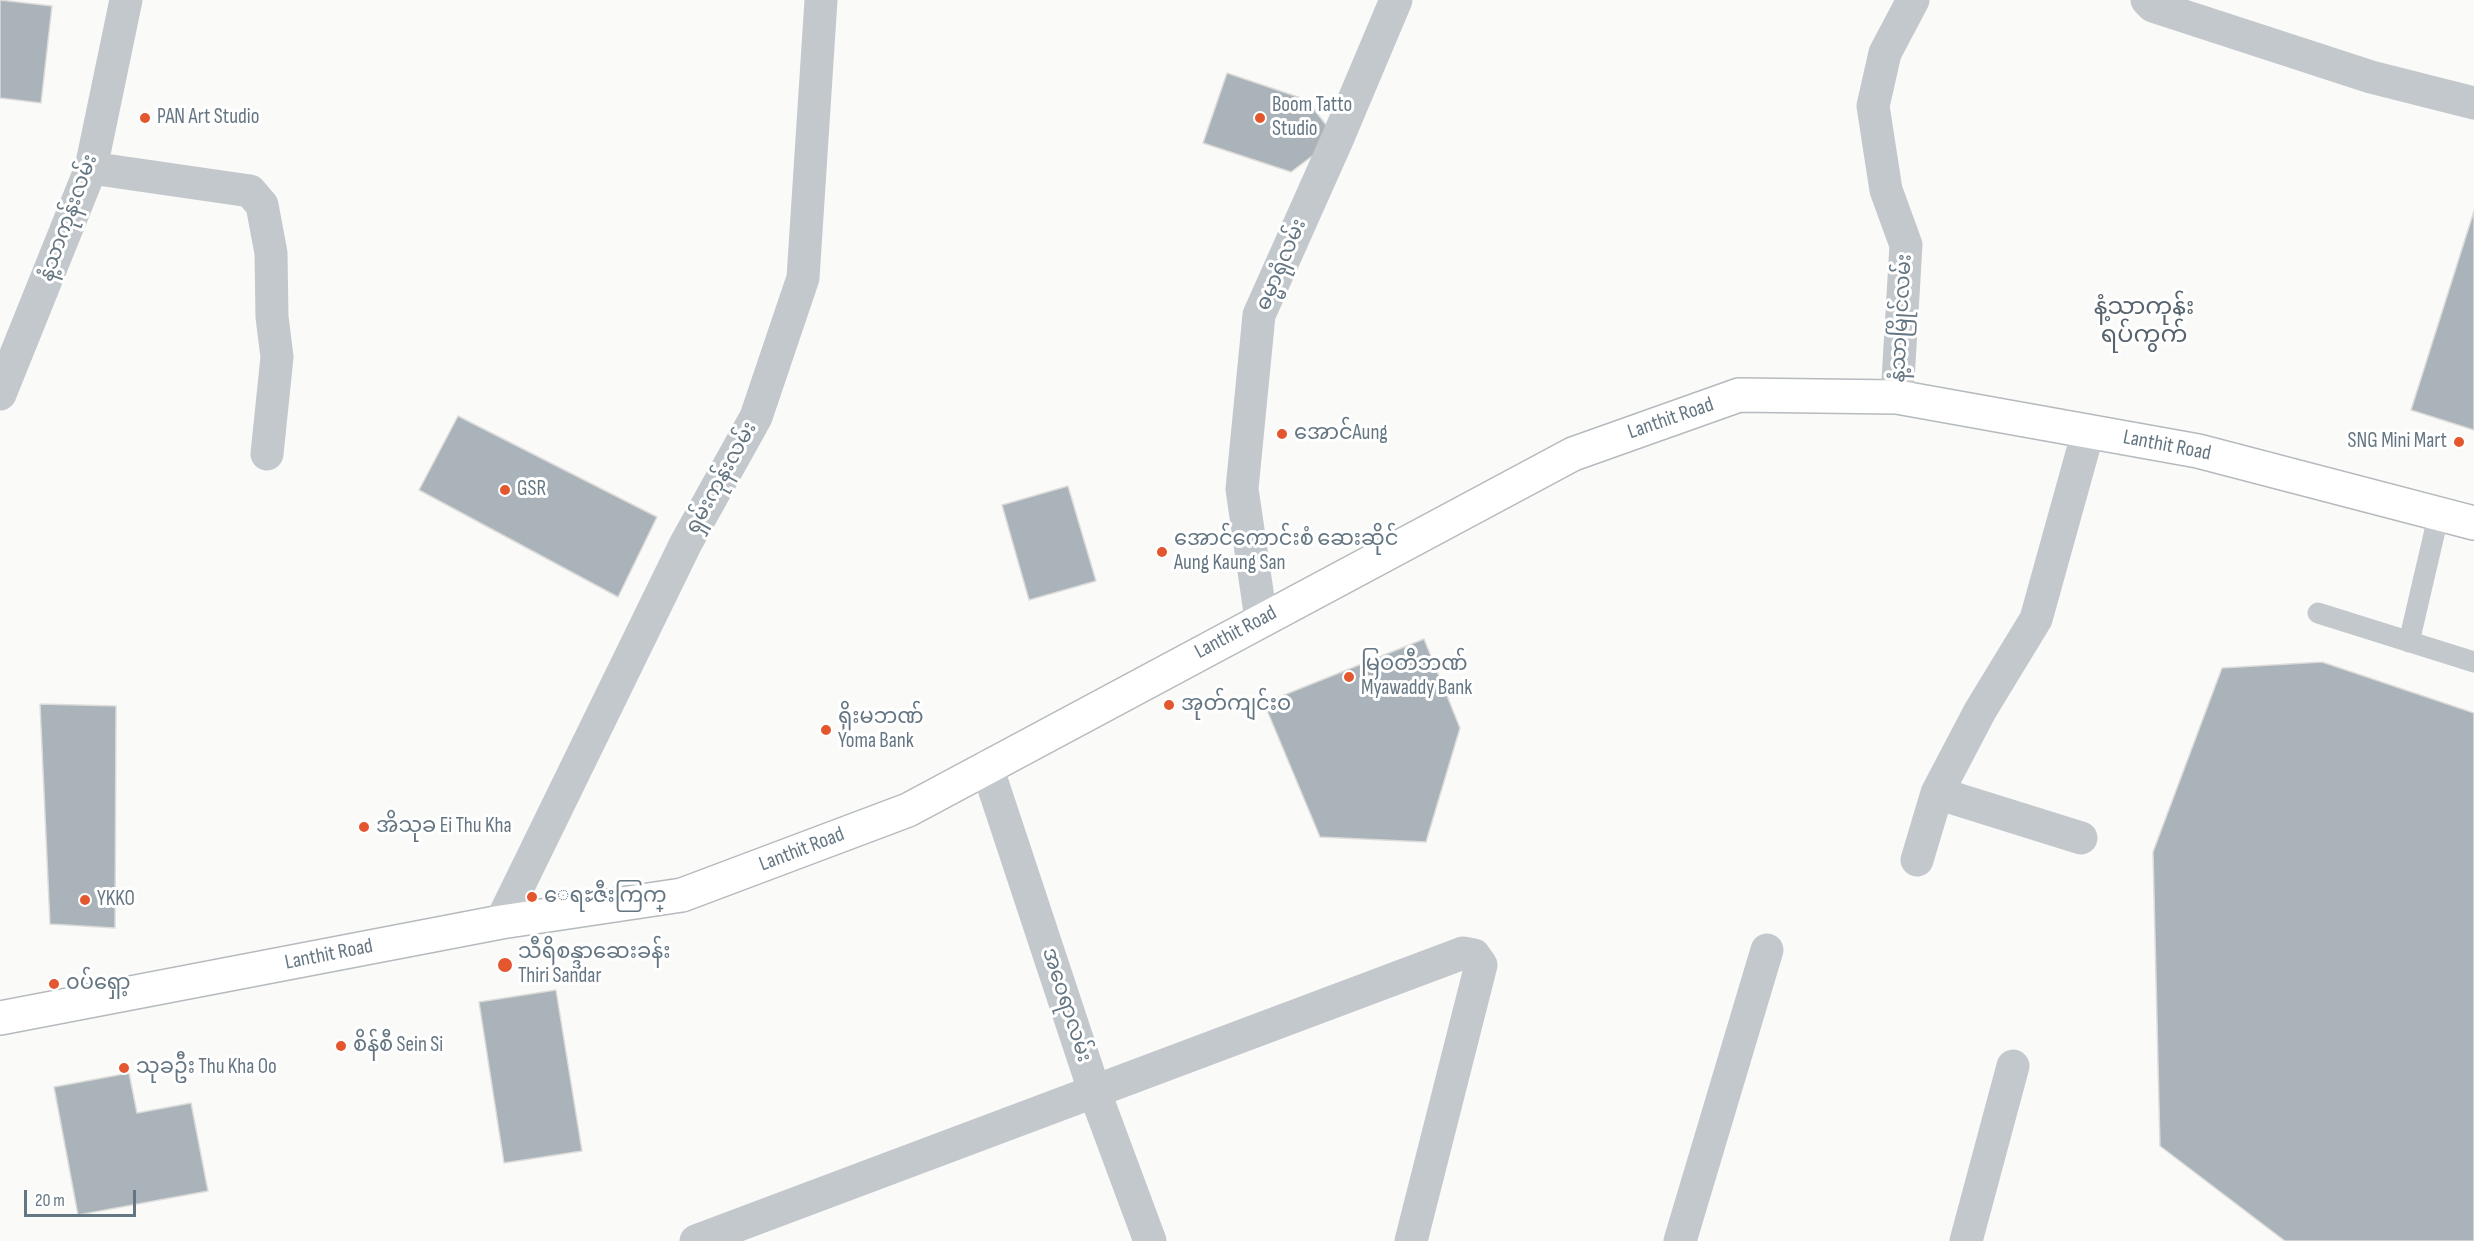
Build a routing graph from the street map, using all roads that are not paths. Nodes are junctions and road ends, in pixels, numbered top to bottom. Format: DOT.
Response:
graph roads {
  1 [pos="126,0"];
  2 [pos="821,0"];
  3 [pos="1396,0"];
  4 [pos="1913,0"];
  5 [pos="2147,0"];
  6 [pos="2474,103"];
  7 [pos="91,168"];
  8 [pos="0,394"];
  9 [pos="1897,397"];
  10 [pos="2088,432"];
  11 [pos="267,454"];
  12 [pos="2439,513"];
  13 [pos="2474,523"];
  14 [pos="2318,613"];
  15 [pos="1261,619"];
  16 [pos="2409,642"];
  17 [pos="2474,662"];
  18 [pos="987,767"];
  19 [pos="1937,793"];
  20 [pos="2081,838"];
  21 [pos="1917,860"];
  22 [pos="501,922"];
  23 [pos="1767,950"];
  24 [pos="0,1018"];
  25 [pos="2013,1066"];
  26 [pos="1095,1093"];
  27 [pos="696,1241"];
  28 [pos="1150,1241"];
  29 [pos="1411,1241"];
  30 [pos="1680,1241"];
  31 [pos="1966,1241"];
  1 -- 7 [label="street, နံ့သာကုန်းလမ်း"];
  2 -- 22 [label="street, ရှမ်းကုန်းလမ်း"];
  3 -- 15 [label="street, ဓမ္မာရုံလမ်း"];
  4 -- 9 [label="street, နံ့သာမြိုင်လမ်း"];
  5 -- 6 [label="street"];
  7 -- 8 [label="street, နံ့သာကုန်းလမ်း"];
  7 -- 11 [label="street"];
  9 -- 10 [label="main road, Lanthit Road"];
  9 -- 15 [label="main road, Lanthit Road"];
  10 -- 12 [label="main road, Lanthit Road"];
  10 -- 19 [label="street"];
  12 -- 13 [label="main road, Lanthit Road"];
  12 -- 16 [label="lane"];
  14 -- 16 [label="lane"];
  15 -- 18 [label="main road, Lanthit Road"];
  16 -- 17 [label="lane"];
  18 -- 22 [label="main road, Lanthit Road"];
  18 -- 26 [label="street, အဝေရာလမ်း"];
  19 -- 20 [label="street"];
  19 -- 21 [label="street"];
  22 -- 24 [label="main road, Lanthit Road"];
  23 -- 30 [label="street"];
  25 -- 31 [label="street"];
  26 -- 27 [label="street"];
  26 -- 28 [label="street, အဝေရာလမ်း"];
  26 -- 29 [label="street"];
}
